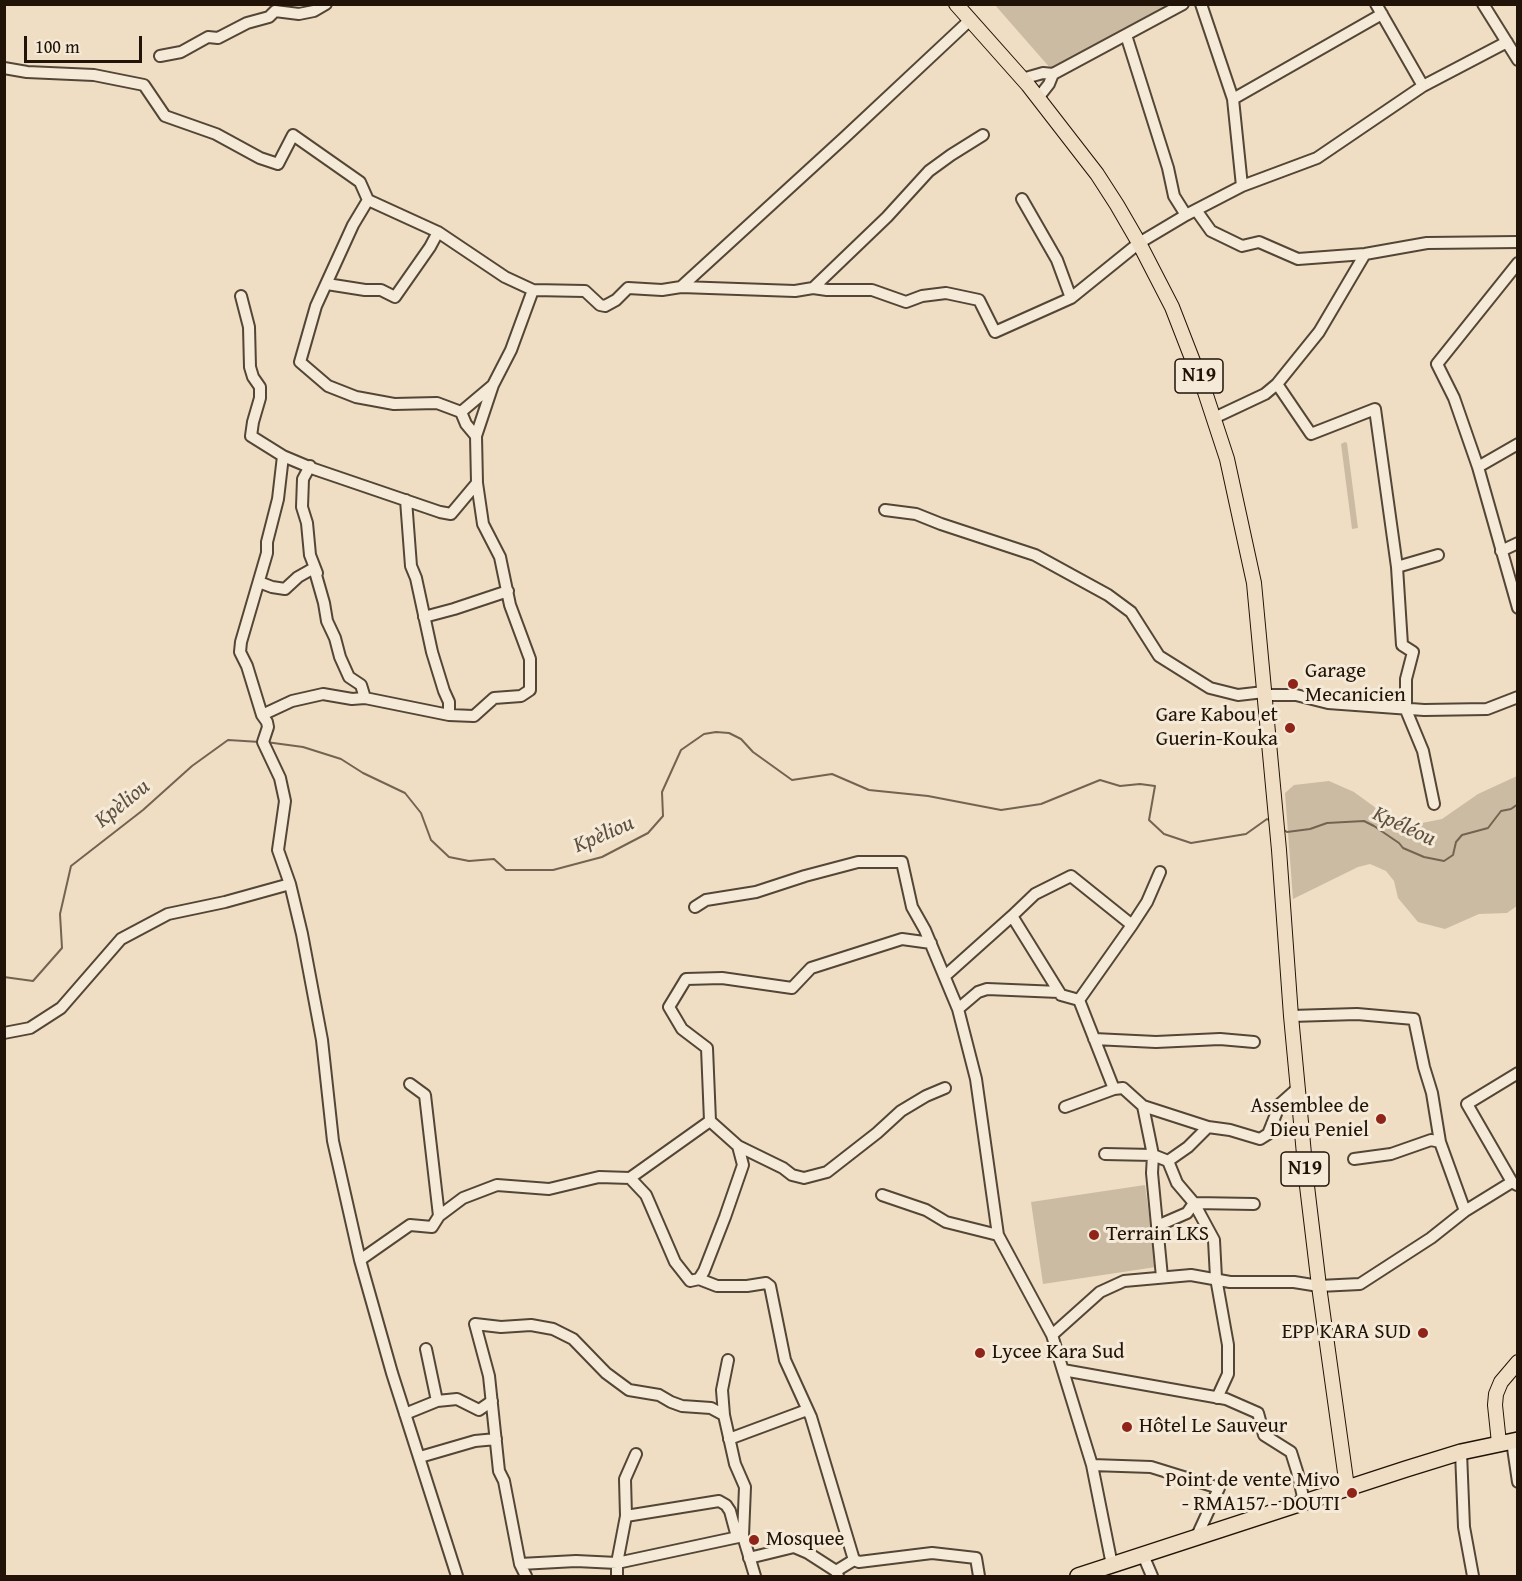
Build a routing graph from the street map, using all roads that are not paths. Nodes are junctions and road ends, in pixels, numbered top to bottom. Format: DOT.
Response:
graph roads {
  1 [pos="326,4"];
  2 [pos="956,4"];
  3 [pos="1184,4"];
  4 [pos="1201,4"];
  5 [pos="1483,4"];
  6 [pos="1379,9"];
  7 [pos="970,20"];
  8 [pos="1126,35"];
  9 [pos="1507,42"];
  10 [pos="160,56"];
  11 [pos="1518,60"];
  12 [pos="4,68"];
  13 [pos="1053,74"];
  14 [pos="1022,79"];
  15 [pos="1423,86"];
  16 [pos="1038,98"];
  17 [pos="1233,99"];
  18 [pos="983,135"];
  19 [pos="1242,186"];
  20 [pos="1022,199"];
  21 [pos="368,200"];
  22 [pos="1191,212"];
  23 [pos="438,232"];
  24 [pos="1518,242"];
  25 [pos="1140,243"];
  26 [pos="1365,254"];
  27 [pos="1518,263"];
  28 [pos="327,284"];
  29 [pos="681,287"];
  30 [pos="813,288"];
  31 [pos="533,290"];
  32 [pos="241,296"];
  33 [pos="1071,298"];
  34 [pos="1277,384"];
  35 [pos="494,385"];
  36 [pos="461,412"];
  37 [pos="1214,418"];
  38 [pos="476,436"];
  39 [pos="1518,444"];
  40 [pos="283,456"];
  41 [pos="310,466"];
  42 [pos="1478,467"];
  43 [pos="477,483"];
  44 [pos="406,500"];
  45 [pos="885,510"];
  46 [pos="1518,543"];
  47 [pos="1501,551"];
  48 [pos="1438,555"];
  49 [pos="1397,567"];
  50 [pos="314,568"];
  51 [pos="259,582"];
  52 [pos="325,587"];
  53 [pos="508,591"];
  54 [pos="1518,608"];
  55 [pos="424,617"];
  56 [pos="1264,694"];
  57 [pos="1518,697"];
  58 [pos="365,698"];
  59 [pos="1406,710"];
  60 [pos="262,715"];
  61 [pos="449,715"];
  62 [pos="1434,804"];
  63 [pos="1160,872"];
  64 [pos="290,884"];
  65 [pos="695,907"];
  66 [pos="1012,916"];
  67 [pos="1132,925"];
  68 [pos="931,943"];
  69 [pos="945,976"];
  70 [pos="1059,992"];
  71 [pos="1079,1000"];
  72 [pos="958,1009"];
  73 [pos="1291,1016"];
  74 [pos="4,1033"];
  75 [pos="1094,1039"];
  76 [pos="1254,1042"];
  77 [pos="1518,1073"];
  78 [pos="410,1084"];
  79 [pos="945,1088"];
  80 [pos="1298,1088"];
  81 [pos="1114,1089"];
  82 [pos="1143,1106"];
  83 [pos="1065,1107"];
  84 [pos="710,1121"];
  85 [pos="1208,1127"];
  86 [pos="1440,1142"];
  87 [pos="738,1146"];
  88 [pos="1105,1154"];
  89 [pos="1153,1155"];
  90 [pos="1354,1159"];
  91 [pos="1168,1161"];
  92 [pos="630,1178"];
  93 [pos="1515,1184"];
  94 [pos="882,1195"];
  95 [pos="1194,1203"];
  96 [pos="1254,1204"];
  97 [pos="1464,1211"];
  98 [pos="440,1216"];
  99 [pos="1157,1226"];
  100 [pos="998,1235"];
  101 [pos="360,1260"];
  102 [pos="1162,1276"];
  103 [pos="699,1278"];
  104 [pos="1216,1278"];
  105 [pos="1318,1286"];
  106 [pos="1052,1335"];
  107 [pos="426,1349"];
  108 [pos="728,1360"];
  109 [pos="1518,1362"];
  110 [pos="1063,1370"];
  111 [pos="1217,1398"];
  112 [pos="437,1401"];
  113 [pos="492,1401"];
  114 [pos="807,1410"];
  115 [pos="405,1414"];
  116 [pos="724,1415"];
  117 [pos="496,1439"];
  118 [pos="729,1439"];
  119 [pos="1509,1441"];
  120 [pos="1461,1452"];
  121 [pos="636,1454"];
  122 [pos="420,1457"];
  123 [pos="1092,1465"];
  124 [pos="1518,1482"];
  125 [pos="1347,1487"];
  126 [pos="1304,1501"];
  127 [pos="626,1516"];
  128 [pos="740,1537"];
  129 [pos="1196,1539"];
  130 [pos="1143,1555"];
  131 [pos="749,1558"];
  132 [pos="854,1560"];
  133 [pos="616,1563"];
  134 [pos="520,1564"];
  135 [pos="1112,1565"];
  136 [pos="837,1574"];
  137 [pos="457,1576"];
  138 [pos="526,1576"];
  139 [pos="617,1576"];
  140 [pos="755,1576"];
  141 [pos="979,1576"];
  142 [pos="1078,1576"];
  143 [pos="1152,1576"];
  144 [pos="1473,1576"];
  1 -- 10 [label="street"];
  2 -- 7 [label="main road, N19"];
  3 -- 8 [label="street"];
  4 -- 17 [label="street"];
  5 -- 9 [label="street"];
  6 -- 15 [label="street"];
  6 -- 17 [label="street"];
  7 -- 14 [label="main road, N19"];
  7 -- 29 [label="street"];
  8 -- 13 [label="street"];
  8 -- 22 [label="street"];
  9 -- 11 [label="street"];
  9 -- 15 [label="street"];
  12 -- 21 [label="street"];
  13 -- 14 [label="street"];
  13 -- 16 [label="street"];
  14 -- 16 [label="main road, N19"];
  15 -- 19 [label="street"];
  16 -- 25 [label="main road, N19"];
  17 -- 19 [label="street"];
  18 -- 30 [label="street"];
  19 -- 22 [label="street"];
  20 -- 33 [label="street"];
  21 -- 23 [label="street"];
  21 -- 28 [label="street"];
  22 -- 25 [label="street"];
  22 -- 26 [label="street"];
  23 -- 28 [label="street"];
  23 -- 31 [label="street"];
  24 -- 26 [label="street"];
  25 -- 33 [label="street"];
  25 -- 37 [label="main road, N19"];
  26 -- 34 [label="street"];
  27 -- 42 [label="street"];
  28 -- 36 [label="street"];
  29 -- 30 [label="street"];
  29 -- 31 [label="street"];
  30 -- 33 [label="street"];
  31 -- 35 [label="street"];
  32 -- 40 [label="street"];
  34 -- 37 [label="street"];
  34 -- 49 [label="street"];
  35 -- 36 [label="street"];
  35 -- 38 [label="street"];
  36 -- 38 [label="street"];
  37 -- 56 [label="main road, N19"];
  38 -- 43 [label="street"];
  39 -- 42 [label="street"];
  40 -- 41 [label="street"];
  40 -- 51 [label="street"];
  41 -- 44 [label="street"];
  41 -- 50 [label="street"];
  42 -- 47 [label="street"];
  43 -- 44 [label="street"];
  43 -- 53 [label="street"];
  44 -- 55 [label="street"];
  45 -- 56 [label="street"];
  46 -- 47 [label="street"];
  47 -- 54 [label="street"];
  48 -- 49 [label="street"];
  49 -- 59 [label="street"];
  50 -- 51 [label="street"];
  50 -- 52 [label="street"];
  50 -- 58 [label="street"];
  51 -- 60 [label="street"];
  53 -- 55 [label="street"];
  53 -- 61 [label="street"];
  55 -- 61 [label="street"];
  56 -- 59 [label="street"];
  56 -- 73 [label="main road, N19"];
  57 -- 59 [label="street"];
  58 -- 60 [label="street"];
  58 -- 61 [label="street"];
  59 -- 62 [label="street"];
  60 -- 64 [label="street"];
  63 -- 67 [label="street"];
  64 -- 74 [label="street"];
  64 -- 101 [label="street"];
  65 -- 68 [label="street"];
  66 -- 67 [label="street"];
  66 -- 69 [label="street"];
  66 -- 70 [label="street"];
  67 -- 71 [label="street"];
  68 -- 69 [label="street"];
  68 -- 84 [label="street"];
  69 -- 72 [label="street"];
  70 -- 71 [label="street"];
  70 -- 72 [label="street"];
  71 -- 75 [label="street"];
  72 -- 100 [label="street"];
  73 -- 80 [label="main road, N19"];
  73 -- 86 [label="street"];
  75 -- 76 [label="street"];
  75 -- 81 [label="street"];
  77 -- 93 [label="street"];
  78 -- 98 [label="street"];
  79 -- 87 [label="street"];
  80 -- 85 [label="street"];
  80 -- 105 [label="main road, N19"];
  81 -- 82 [label="street"];
  81 -- 83 [label="street"];
  82 -- 85 [label="street"];
  82 -- 89 [label="street"];
  84 -- 87 [label="street"];
  84 -- 92 [label="street"];
  85 -- 91 [label="street"];
  86 -- 90 [label="street"];
  86 -- 97 [label="street"];
  87 -- 103 [label="street"];
  88 -- 89 [label="street"];
  89 -- 91 [label="street"];
  89 -- 99 [label="street"];
  91 -- 95 [label="street"];
  92 -- 98 [label="street"];
  92 -- 103 [label="street"];
  93 -- 97 [label="street"];
  94 -- 100 [label="street"];
  95 -- 96 [label="street"];
  95 -- 99 [label="street"];
  95 -- 104 [label="street"];
  97 -- 105 [label="street"];
  98 -- 101 [label="street"];
  99 -- 102 [label="street"];
  100 -- 106 [label="street"];
  101 -- 115 [label="street"];
  102 -- 104 [label="street"];
  102 -- 106 [label="street"];
  103 -- 114 [label="street"];
  104 -- 105 [label="street"];
  104 -- 111 [label="street"];
  105 -- 125 [label="main road, N19"];
  106 -- 110 [label="street"];
  107 -- 112 [label="street"];
  108 -- 116 [label="street"];
  109 -- 119 [label="main road"];
  110 -- 111 [label="street"];
  110 -- 123 [label="street"];
  111 -- 126 [label="street"];
  112 -- 113 [label="street"];
  112 -- 115 [label="street"];
  113 -- 116 [label="street"];
  113 -- 117 [label="street"];
  114 -- 118 [label="street"];
  114 -- 132 [label="street"];
  115 -- 122 [label="street"];
  116 -- 118 [label="street"];
  117 -- 122 [label="street"];
  117 -- 134 [label="street"];
  118 -- 128 [label="street"];
  119 -- 120 [label="highway"];
  119 -- 124 [label="street"];
  120 -- 125 [label="highway"];
  120 -- 144 [label="street"];
  121 -- 127 [label="street"];
  122 -- 137 [label="street"];
  123 -- 129 [label="street"];
  123 -- 135 [label="street"];
  125 -- 126 [label="highway"];
  126 -- 129 [label="highway"];
  127 -- 128 [label="street"];
  127 -- 133 [label="street"];
  128 -- 131 [label="street"];
  128 -- 133 [label="street"];
  129 -- 130 [label="highway"];
  130 -- 135 [label="highway"];
  130 -- 143 [label="street"];
  131 -- 136 [label="street"];
  131 -- 140 [label="street"];
  132 -- 136 [label="street"];
  132 -- 141 [label="street"];
  133 -- 134 [label="street"];
  133 -- 139 [label="street"];
  134 -- 138 [label="street"];
  135 -- 142 [label="highway"];
}
